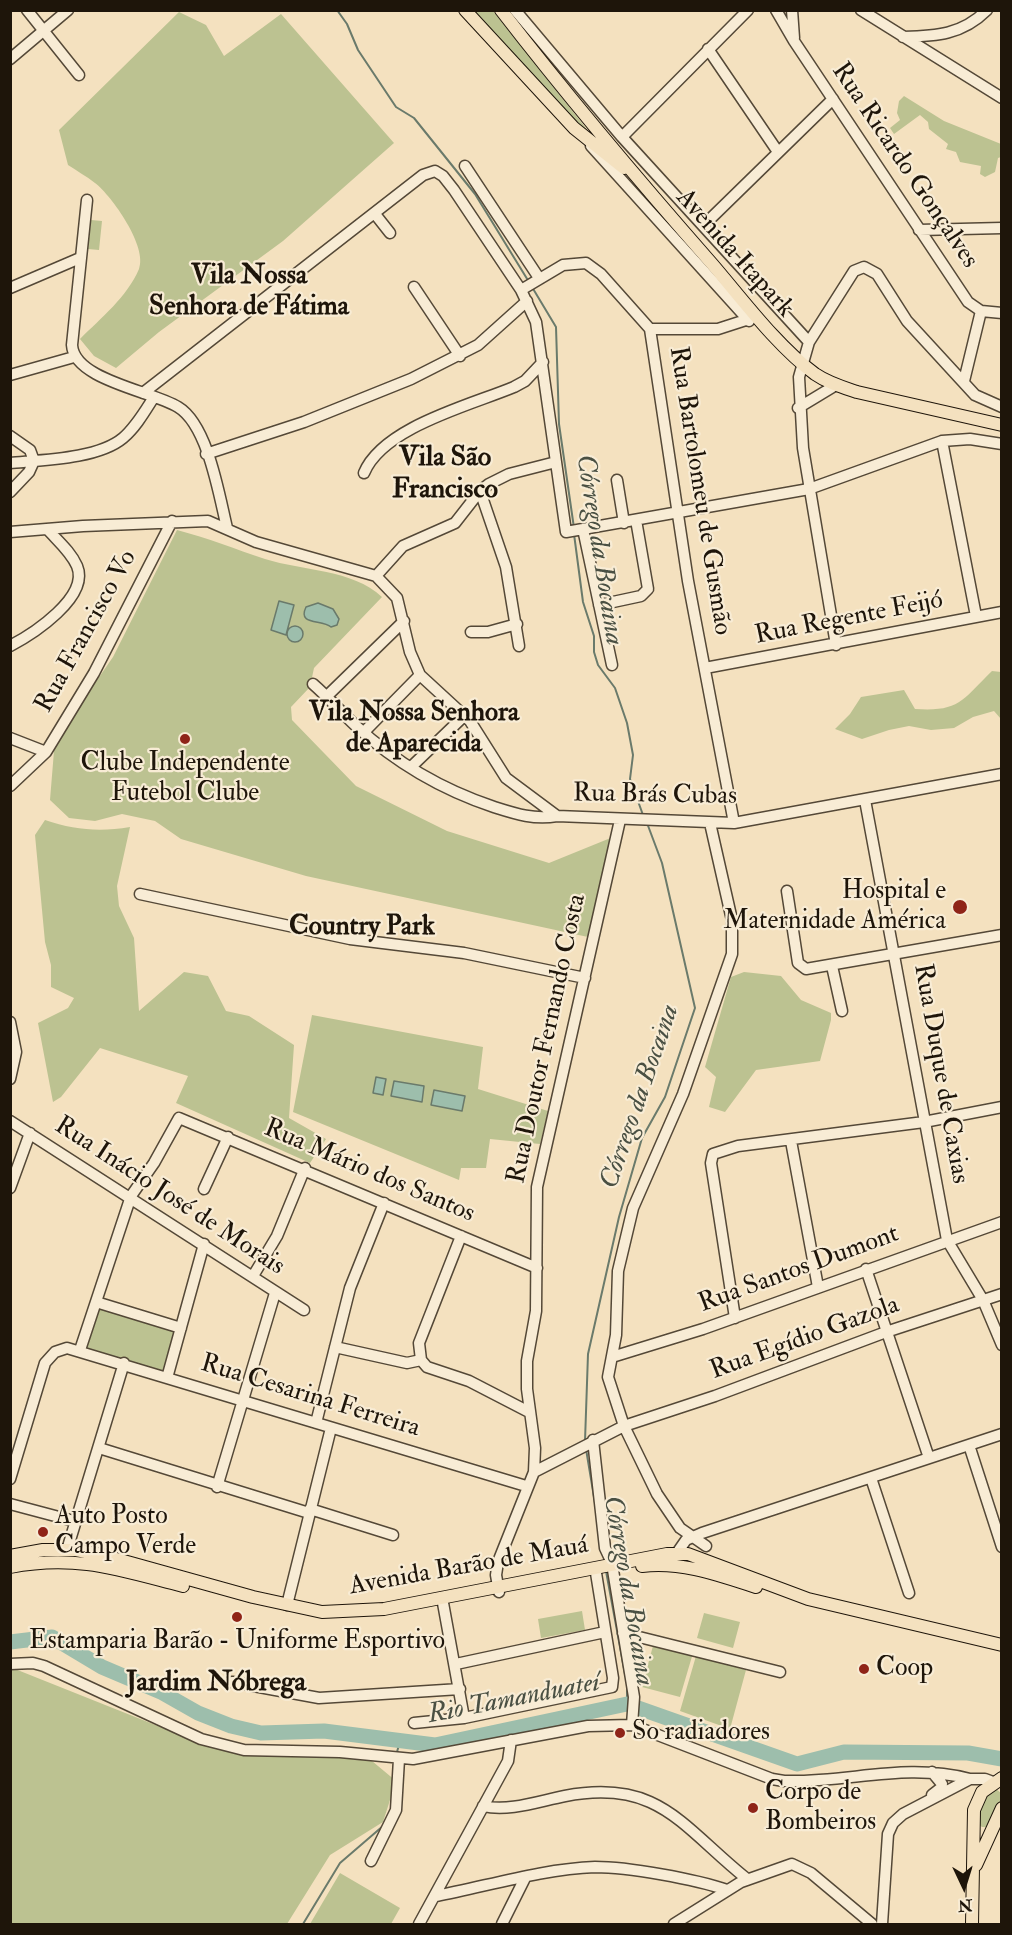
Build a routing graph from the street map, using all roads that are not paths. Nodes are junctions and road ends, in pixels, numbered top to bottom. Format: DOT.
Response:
graph roads {
  1 [pos="27,10"];
  2 [pos="68,10"];
  3 [pos="465,10"];
  4 [pos="501,10"];
  5 [pos="515,10"];
  6 [pos="748,10"];
  7 [pos="776,10"];
  8 [pos="792,10"];
  9 [pos="861,10"];
  10 [pos="987,10"];
  11 [pos="44,30"];
  12 [pos="903,37"];
  13 [pos="794,41"];
  14 [pos="708,49"];
  15 [pos="10,60"];
  16 [pos="79,75"];
  17 [pos="1002,98"];
  18 [pos="833,99"];
  19 [pos="574,128"];
  20 [pos="622,136"];
  21 [pos="778,152"];
  22 [pos="465,166"];
  23 [pos="629,171"];
  24 [pos="87,200"];
  25 [pos="375,214"];
  26 [pos="704,225"];
  27 [pos="1002,228"];
  28 [pos="919,230"];
  29 [pos="390,233"];
  30 [pos="80,258"];
  31 [pos="531,283"];
  32 [pos="414,287"];
  33 [pos="10,288"];
  34 [pos="526,301"];
  35 [pos="981,311"];
  36 [pos="1002,313"];
  37 [pos="753,318"];
  38 [pos="650,329"];
  39 [pos="809,342"];
  40 [pos="460,356"];
  41 [pos="74,357"];
  42 [pos="543,362"];
  43 [pos="802,362"];
  44 [pos="10,375"];
  45 [pos="964,381"];
  46 [pos="836,385"];
  47 [pos="143,393"];
  48 [pos="154,397"];
  49 [pos="1002,407"];
  50 [pos="798,408"];
  51 [pos="1002,425"];
  52 [pos="10,436"];
  53 [pos="942,441"];
  54 [pos="1002,444"];
  55 [pos="206,454"];
  56 [pos="34,461"];
  57 [pos="556,462"];
  58 [pos="10,463"];
  59 [pos="364,473"];
  60 [pos="617,480"];
  61 [pos="809,489"];
  62 [pos="480,490"];
  63 [pos="10,492"];
  64 [pos="677,512"];
  65 [pos="172,521"];
  66 [pos="630,522"];
  67 [pos="227,528"];
  68 [pos="48,530"];
  69 [pos="573,530"];
  70 [pos="10,532"];
  71 [pos="375,576"];
  72 [pos="599,605"];
  73 [pos="1002,612"];
  74 [pos="976,616"];
  75 [pos="404,621"];
  76 [pos="517,624"];
  77 [pos="471,633"];
  78 [pos="836,645"];
  79 [pos="10,646"];
  80 [pos="519,646"];
  81 [pos="612,664"];
  82 [pos="705,668"];
  83 [pos="420,675"];
  84 [pos="313,684"];
  85 [pos="327,696"];
  86 [pos="464,716"];
  87 [pos="364,732"];
  88 [pos="10,738"];
  89 [pos="46,752"];
  90 [pos="411,767"];
  91 [pos="1002,774"];
  92 [pos="10,786"];
  93 [pos="865,800"];
  94 [pos="557,816"];
  95 [pos="623,820"];
  96 [pos="710,823"];
  97 [pos="734,823"];
  98 [pos="787,891"];
  99 [pos="141,894"];
  100 [pos="1002,935"];
  101 [pos="895,956"];
  102 [pos="832,966"];
  103 [pos="585,978"];
  104 [pos="842,1011"];
  105 [pos="10,1022"];
  106 [pos="10,1079"];
  107 [pos="1002,1107"];
  108 [pos="10,1120"];
  109 [pos="924,1122"];
  110 [pos="30,1133"];
  111 [pos="228,1137"];
  112 [pos="791,1141"];
  113 [pos="305,1168"];
  114 [pos="10,1188"];
  115 [pos="204,1190"];
  116 [pos="131,1196"];
  117 [pos="384,1203"];
  118 [pos="1002,1222"];
  119 [pos="461,1236"];
  120 [pos="947,1240"];
  121 [pos="204,1244"];
  122 [pos="537,1268"];
  123 [pos="866,1269"];
  124 [pos="253,1276"];
  125 [pos="818,1287"];
  126 [pos="275,1293"];
  127 [pos="1002,1294"];
  128 [pos="983,1300"];
  129 [pos="96,1302"];
  130 [pos="304,1310"];
  131 [pos="735,1318"];
  132 [pos="182,1328"];
  133 [pos="886,1332"];
  134 [pos="1002,1345"];
  135 [pos="335,1347"];
  136 [pos="81,1350"];
  137 [pos="612,1357"];
  138 [pos="421,1360"];
  139 [pos="124,1363"];
  140 [pos="167,1378"];
  141 [pos="242,1400"];
  142 [pos="529,1412"];
  143 [pos="316,1423"];
  144 [pos="624,1426"];
  145 [pos="331,1428"];
  146 [pos="1002,1434"];
  147 [pos="588,1443"];
  148 [pos="969,1445"];
  149 [pos="99,1448"];
  150 [pos="535,1448"];
  151 [pos="929,1458"];
  152 [pos="550,1462"];
  153 [pos="534,1472"];
  154 [pos="871,1478"];
  155 [pos="10,1479"];
  156 [pos="217,1486"];
  157 [pos="526,1486"];
  158 [pos="10,1504"];
  159 [pos="310,1511"];
  160 [pos="75,1521"];
  161 [pos="731,1525"];
  162 [pos="393,1535"];
  163 [pos="691,1537"];
  164 [pos="1002,1547"];
  165 [pos="67,1550"];
  166 [pos="705,1552"];
  167 [pos="676,1553"];
  168 [pos="10,1556"];
  169 [pos="661,1564"];
  170 [pos="10,1567"];
  171 [pos="605,1569"];
  172 [pos="498,1589"];
  173 [pos="909,1593"];
  174 [pos="443,1603"];
  175 [pos="287,1605"];
  176 [pos="605,1632"];
  177 [pos="623,1633"];
  178 [pos="1002,1647"];
  179 [pos="10,1664"];
  180 [pos="456,1664"];
  181 [pos="780,1672"];
  182 [pos="232,1682"];
  183 [pos="460,1689"];
  184 [pos="464,1718"];
  185 [pos="633,1720"];
  186 [pos="414,1723"];
  187 [pos="511,1740"];
  188 [pos="399,1759"];
  189 [pos="932,1772"];
  190 [pos="970,1779"];
  191 [pos="999,1783"];
  192 [pos="924,1803"];
  193 [pos="483,1806"];
  194 [pos="1002,1808"];
  195 [pos="973,1829"];
  196 [pos="990,1831"];
  197 [pos="725,1861"];
  198 [pos="371,1862"];
  199 [pos="974,1868"];
  200 [pos="525,1878"];
  201 [pos="747,1879"];
  202 [pos="731,1887"];
  203 [pos="436,1896"];
  204 [pos="419,1924"];
  205 [pos="502,1924"];
  206 [pos="674,1924"];
  207 [pos="872,1924"];
  208 [pos="882,1924"];
  209 [pos="972,1924"];
  1 -- 11 [label="street"];
  2 -- 11 [label="street"];
  3 -- 19 [label="main road"];
  4 -- 23 [label="main road, Avenida Itapark"];
  5 -- 20 [label="street"];
  6 -- 14 [label="street"];
  7 -- 13 [label="street, Rua Ricardo Gonçalves"];
  8 -- 13 [label="street"];
  9 -- 12 [label="street"];
  10 -- 12 [label="street"];
  11 -- 15 [label="street"];
  11 -- 16 [label="street"];
  12 -- 17 [label="street"];
  13 -- 18 [label="street, Rua Ricardo Gonçalves"];
  14 -- 20 [label="street"];
  14 -- 21 [label="street"];
  18 -- 21 [label="street"];
  18 -- 28 [label="street, Rua Ricardo Gonçalves"];
  19 -- 23 [label="main road"];
  19 -- 37 [label="street"];
  20 -- 26 [label="street"];
  21 -- 26 [label="street"];
  22 -- 31 [label="street"];
  23 -- 37 [label="main road, Avenida Itapark"];
  24 -- 30 [label="street"];
  25 -- 29 [label="street"];
  25 -- 31 [label="street"];
  25 -- 47 [label="street"];
  26 -- 39 [label="street"];
  27 -- 28 [label="street"];
  28 -- 35 [label="street, Rua Ricardo Gonçalves"];
  30 -- 33 [label="street"];
  30 -- 41 [label="street"];
  31 -- 34 [label="street"];
  31 -- 38 [label="street, Rua Bartolomeu de Gusmão"];
  32 -- 40 [label="street"];
  34 -- 40 [label="street"];
  34 -- 42 [label="street"];
  35 -- 36 [label="street"];
  35 -- 45 [label="street"];
  37 -- 38 [label="street"];
  37 -- 43 [label="main road, Avenida Itapark"];
  38 -- 64 [label="street, Rua Bartolomeu de Gusmão"];
  39 -- 43 [label="street"];
  39 -- 45 [label="street"];
  40 -- 55 [label="street"];
  41 -- 44 [label="street"];
  41 -- 47 [label="street"];
  42 -- 57 [label="street"];
  42 -- 59 [label="street"];
  43 -- 46 [label="main road, Avenida Itapark"];
  43 -- 50 [label="street"];
  45 -- 49 [label="street"];
  46 -- 50 [label="street"];
  46 -- 51 [label="main road, Avenida Itapark"];
  47 -- 48 [label="street"];
  48 -- 55 [label="street"];
  48 -- 56 [label="street"];
  50 -- 61 [label="street"];
  52 -- 56 [label="street"];
  53 -- 54 [label="street"];
  53 -- 61 [label="street"];
  53 -- 74 [label="street"];
  55 -- 67 [label="street"];
  56 -- 58 [label="street"];
  56 -- 63 [label="street"];
  57 -- 62 [label="street"];
  57 -- 69 [label="street"];
  60 -- 66 [label="street"];
  61 -- 64 [label="street"];
  61 -- 78 [label="street"];
  62 -- 71 [label="street"];
  62 -- 76 [label="street"];
  64 -- 66 [label="street"];
  64 -- 82 [label="street, Rua Bartolomeu de Gusmão"];
  65 -- 67 [label="street, Rua Brás Cubas"];
  65 -- 68 [label="street, Rua Brás Cubas"];
  65 -- 89 [label="street, Rua Francisco Vo"];
  66 -- 69 [label="street"];
  66 -- 72 [label="street"];
  67 -- 71 [label="street, Rua Brás Cubas"];
  68 -- 70 [label="street, Rua Brás Cubas"];
  68 -- 79 [label="street"];
  69 -- 72 [label="street"];
  71 -- 75 [label="street, Rua Brás Cubas"];
  72 -- 81 [label="street"];
  73 -- 74 [label="street, Rua Regente Feijó"];
  74 -- 78 [label="street, Rua Regente Feijó"];
  75 -- 83 [label="street, Rua Brás Cubas"];
  75 -- 85 [label="street"];
  76 -- 77 [label="street"];
  76 -- 80 [label="street"];
  78 -- 82 [label="street, Rua Regente Feijó"];
  82 -- 97 [label="street, Rua Bartolomeu de Gusmão"];
  83 -- 86 [label="street, Rua Brás Cubas"];
  83 -- 87 [label="street"];
  84 -- 85 [label="street"];
  85 -- 87 [label="street"];
  86 -- 90 [label="street"];
  86 -- 94 [label="street, Rua Brás Cubas"];
  87 -- 90 [label="street"];
  88 -- 89 [label="street"];
  89 -- 92 [label="street, Rua Francisco Vo"];
  90 -- 94 [label="street"];
  91 -- 93 [label="street, Rua Brás Cubas"];
  93 -- 97 [label="street, Rua Brás Cubas"];
  93 -- 101 [label="street, Rua Duque de Caxias"];
  94 -- 95 [label="street, Rua Brás Cubas"];
  95 -- 96 [label="street, Rua Brás Cubas"];
  95 -- 103 [label="street, Rua Doutor Fernando Costa"];
  96 -- 97 [label="street, Rua Brás Cubas"];
  96 -- 137 [label="street"];
  98 -- 102 [label="street"];
  99 -- 103 [label="street"];
  100 -- 101 [label="street"];
  101 -- 102 [label="street"];
  101 -- 109 [label="street, Rua Duque de Caxias"];
  102 -- 104 [label="street"];
  103 -- 122 [label="street, Rua Doutor Fernando Costa"];
  105 -- 106 [label="street"];
  107 -- 109 [label="street"];
  108 -- 110 [label="street, Rua Inácio José de Morais"];
  109 -- 112 [label="street"];
  109 -- 120 [label="street, Rua Duque de Caxias"];
  110 -- 114 [label="street"];
  110 -- 116 [label="street, Rua Inácio José de Morais"];
  111 -- 113 [label="street, Rua Mário dos Santos"];
  111 -- 115 [label="street"];
  111 -- 116 [label="street, Rua Mário dos Santos"];
  112 -- 125 [label="street"];
  112 -- 131 [label="street"];
  113 -- 117 [label="street, Rua Mário dos Santos"];
  113 -- 124 [label="street"];
  116 -- 121 [label="street, Rua Inácio José de Morais"];
  116 -- 129 [label="street"];
  117 -- 119 [label="street, Rua Mário dos Santos"];
  117 -- 135 [label="street"];
  118 -- 120 [label="street, Rua Santos Dumont"];
  119 -- 122 [label="street, Rua Mário dos Santos"];
  119 -- 138 [label="street"];
  120 -- 123 [label="street, Rua Santos Dumont"];
  120 -- 128 [label="street, Rua Duque de Caxias"];
  121 -- 124 [label="street, Rua Inácio José de Morais"];
  121 -- 132 [label="street"];
  122 -- 142 [label="street, Rua Doutor Fernando Costa"];
  123 -- 125 [label="street, Rua Santos Dumont"];
  123 -- 133 [label="street"];
  124 -- 126 [label="street, Rua Inácio José de Morais"];
  125 -- 131 [label="street, Rua Santos Dumont"];
  126 -- 130 [label="street, Rua Inácio José de Morais"];
  126 -- 141 [label="street"];
  127 -- 128 [label="street, Rua Egídio Gazola"];
  128 -- 133 [label="street, Rua Egídio Gazola"];
  128 -- 134 [label="street, Rua Duque de Caxias"];
  129 -- 132 [label="street"];
  129 -- 136 [label="street"];
  131 -- 137 [label="street, Rua Santos Dumont"];
  132 -- 140 [label="street"];
  133 -- 144 [label="street, Rua Egídio Gazola"];
  133 -- 151 [label="street"];
  135 -- 138 [label="street"];
  135 -- 143 [label="street"];
  136 -- 139 [label="street, Rua Cesarina Ferreira"];
  136 -- 155 [label="street"];
  137 -- 144 [label="street"];
  138 -- 142 [label="street"];
  139 -- 140 [label="street, Rua Cesarina Ferreira"];
  139 -- 149 [label="street"];
  140 -- 141 [label="street, Rua Cesarina Ferreira"];
  141 -- 143 [label="street, Rua Cesarina Ferreira"];
  141 -- 156 [label="street"];
  142 -- 150 [label="street, Rua Doutor Fernando Costa"];
  143 -- 145 [label="street, Rua Cesarina Ferreira"];
  144 -- 147 [label="street, Rua Egídio Gazola"];
  144 -- 163 [label="street"];
  145 -- 157 [label="street, Rua Cesarina Ferreira"];
  145 -- 159 [label="street"];
  146 -- 148 [label="street"];
  147 -- 152 [label="street, Rua Doutor Fernando Costa"];
  147 -- 171 [label="street"];
  148 -- 151 [label="street"];
  148 -- 164 [label="street"];
  149 -- 156 [label="street"];
  149 -- 160 [label="street"];
  150 -- 152 [label="street"];
  150 -- 153 [label="street, Rua Doutor Fernando Costa"];
  151 -- 154 [label="street"];
  152 -- 153 [label="street, Rua Doutor Fernando Costa"];
  153 -- 157 [label="street, Rua Doutor Fernando Costa"];
  154 -- 161 [label="street"];
  154 -- 173 [label="street"];
  156 -- 159 [label="street"];
  157 -- 172 [label="street, Rua Doutor Fernando Costa"];
  158 -- 160 [label="street"];
  159 -- 162 [label="street"];
  159 -- 175 [label="street"];
  160 -- 165 [label="street"];
  161 -- 163 [label="street"];
  161 -- 166 [label="street"];
  163 -- 166 [label="street"];
  163 -- 167 [label="street"];
  165 -- 168 [label="main road, Avenida Barão de Mauá"];
  165 -- 175 [label="main road, Avenida Barão de Mauá"];
  166 -- 167 [label="main road, Avenida Barão de Mauá"];
  166 -- 169 [label="main road"];
  166 -- 178 [label="main road, Avenida Barão de Mauá"];
  167 -- 171 [label="main road, Avenida Barão de Mauá"];
  169 -- 171 [label="main road, Avenida Barão de Mauá"];
  169 -- 178 [label="main road, Avenida Barão de Mauá"];
  170 -- 174 [label="main road, Avenida Barão de Mauá"];
  171 -- 172 [label="main road, Avenida Barão de Mauá"];
  171 -- 176 [label="street"];
  171 -- 177 [label="street"];
  172 -- 174 [label="main road, Avenida Barão de Mauá"];
  172 -- 175 [label="main road, Avenida Barão de Mauá"];
  174 -- 180 [label="street"];
  176 -- 180 [label="street"];
  176 -- 184 [label="street"];
  177 -- 181 [label="street"];
  177 -- 185 [label="street"];
  179 -- 188 [label="street"];
  180 -- 183 [label="street"];
  182 -- 183 [label="street"];
  183 -- 184 [label="street"];
  184 -- 186 [label="street"];
  185 -- 187 [label="street"];
  185 -- 189 [label="street"];
  187 -- 188 [label="street"];
  187 -- 193 [label="street"];
  188 -- 198 [label="street"];
  189 -- 190 [label="street"];
  189 -- 192 [label="street"];
  190 -- 191 [label="street"];
  190 -- 192 [label="street"];
  191 -- 195 [label="main road"];
  192 -- 208 [label="street"];
  193 -- 197 [label="street"];
  193 -- 203 [label="street"];
  194 -- 196 [label="main road"];
  195 -- 196 [label="main road"];
  195 -- 199 [label="main road"];
  196 -- 199 [label="main road"];
  197 -- 201 [label="street"];
  197 -- 202 [label="street"];
  199 -- 209 [label="main road"];
  200 -- 202 [label="street"];
  200 -- 203 [label="street"];
  200 -- 205 [label="street"];
  201 -- 202 [label="street"];
  201 -- 207 [label="street"];
  202 -- 206 [label="street"];
  203 -- 204 [label="street"];
}
